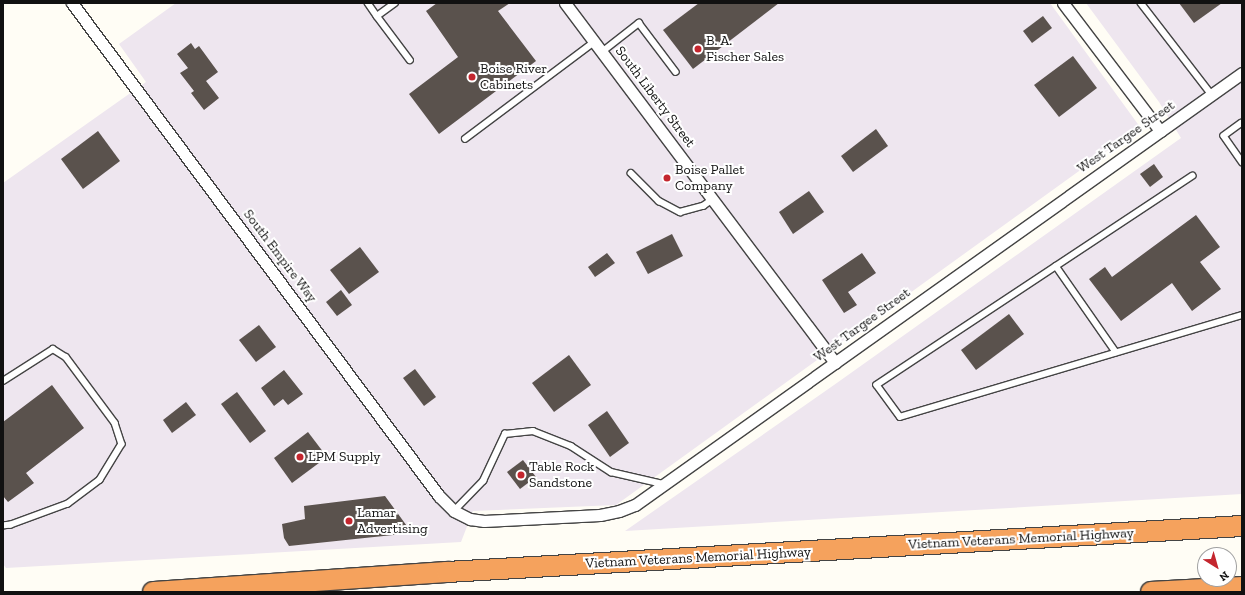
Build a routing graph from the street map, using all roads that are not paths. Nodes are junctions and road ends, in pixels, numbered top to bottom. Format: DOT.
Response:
graph roads {
  1 [pos="72,3"];
  2 [pos="368,3"];
  3 [pos="395,3"];
  4 [pos="565,3"];
  5 [pos="1063,3"];
  6 [pos="1141,3"];
  7 [pos="377,16"];
  8 [pos="594,42"];
  9 [pos="602,52"];
  10 [pos="410,60"];
  11 [pos="676,72"];
  12 [pos="1242,74"];
  13 [pos="1212,95"];
  14 [pos="1242,123"];
  15 [pos="1160,131"];
  16 [pos="465,139"];
  17 [pos="1242,162"];
  18 [pos="631,173"];
  19 [pos="1193,176"];
  20 [pos="713,199"];
  21 [pos="1056,266"];
  22 [pos="1242,315"];
  23 [pos="1116,352"];
  24 [pos="836,363"];
  25 [pos="3,381"];
  26 [pos="666,484"];
  27 [pos="454,511"];
  28 [pos="470,519"];
  29 [pos="3,526"];
  30 [pos="1242,526"];
  31 [pos="1242,587"];
  32 [pos="153,592"];
  33 [pos="1151,592"];
  1 -- 27 [label="street, South Empire Way"];
  2 -- 7 [label="lane"];
  3 -- 7 [label="lane"];
  4 -- 8 [label="street, South Liberty Street"];
  5 -- 15 [label="street"];
  6 -- 13 [label="lane"];
  7 -- 10 [label="lane"];
  8 -- 9 [label="street, South Liberty Street"];
  8 -- 16 [label="lane"];
  9 -- 11 [label="lane"];
  9 -- 20 [label="street, South Liberty Street"];
  12 -- 13 [label="street, West Targee Street"];
  13 -- 15 [label="street, West Targee Street"];
  14 -- 17 [label="lane"];
  15 -- 24 [label="street, West Targee Street"];
  18 -- 20 [label="lane"];
  19 -- 21 [label="lane"];
  20 -- 24 [label="street, South Liberty Street"];
  21 -- 23 [label="lane"];
  21 -- 23 [label="lane"];
  22 -- 23 [label="lane"];
  24 -- 26 [label="street, West Targee Street"];
  25 -- 29 [label="lane"];
  26 -- 27 [label="lane"];
  26 -- 28 [label="street, West Targee Street"];
  27 -- 28 [label="street, South Empire Way"];
  30 -- 32 [label="highway, Vietnam Veterans Memorial Highway"];
  31 -- 33 [label="highway"];
}
